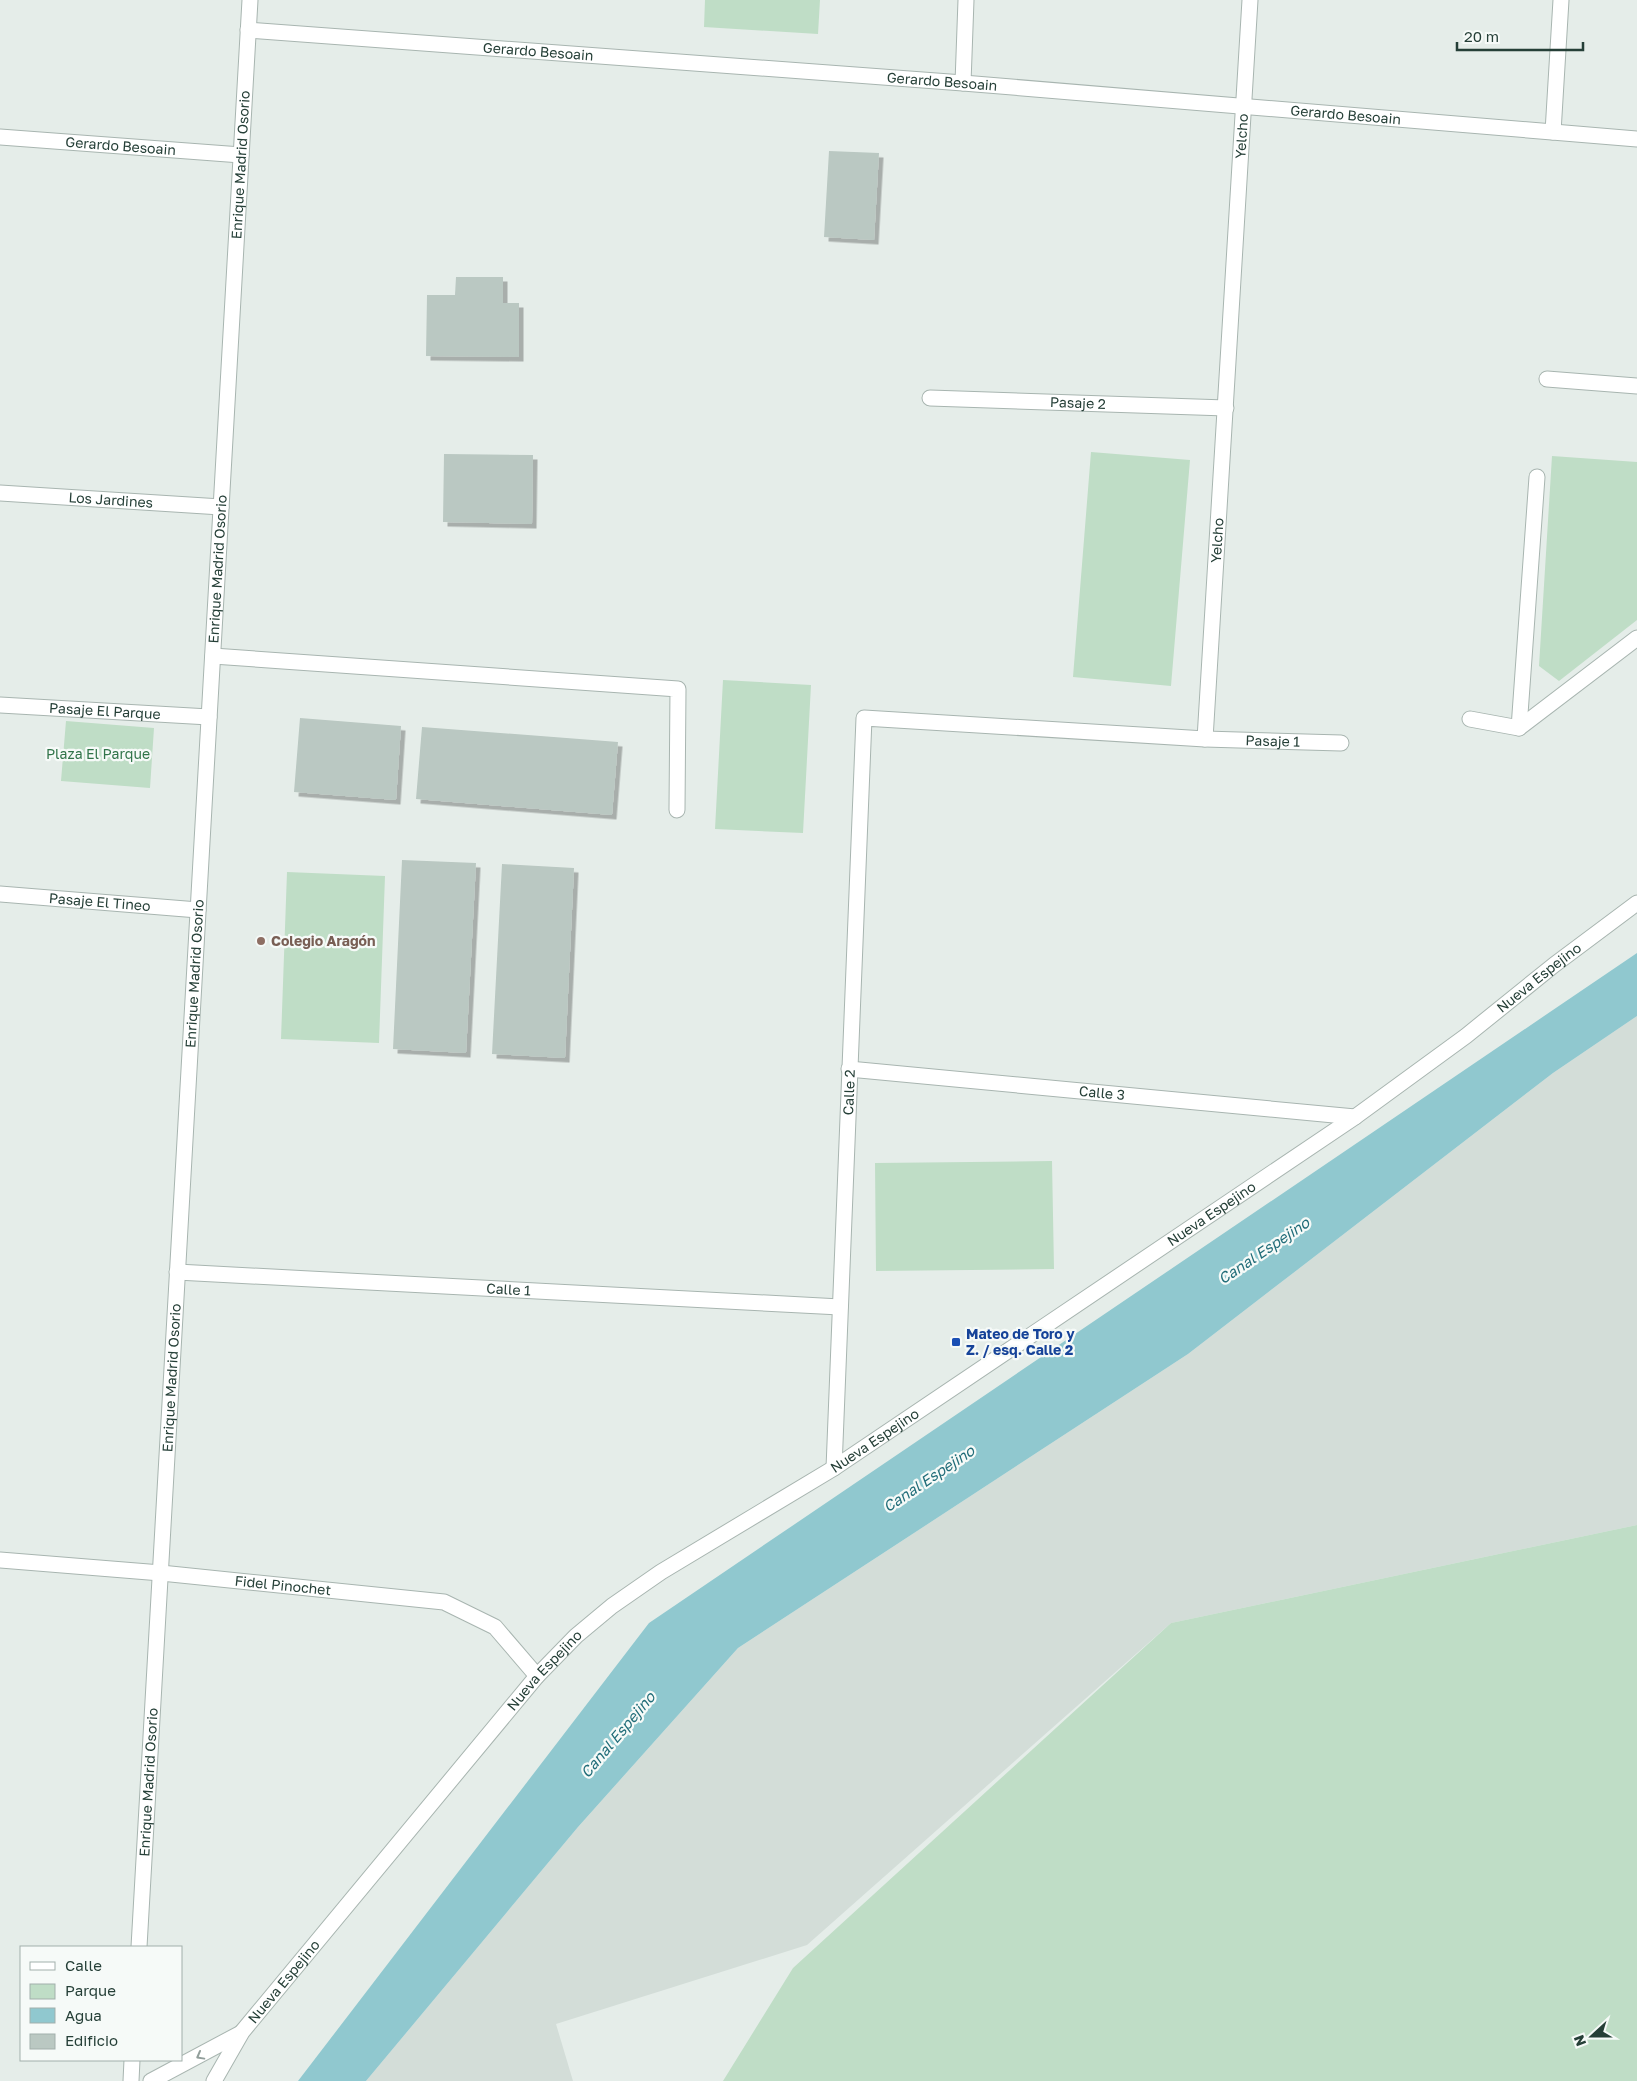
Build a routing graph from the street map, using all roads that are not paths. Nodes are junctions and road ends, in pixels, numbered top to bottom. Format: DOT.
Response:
graph roads {
  1 [pos="250,0"];
  2 [pos="966,0"];
  3 [pos="1250,0"];
  4 [pos="1561,0"];
  5 [pos="248,30"];
  6 [pos="963,83"];
  7 [pos="1244,105"];
  8 [pos="1553,132"];
  9 [pos="0,137"];
  10 [pos="1637,139"];
  11 [pos="241,154"];
  12 [pos="1547,379"];
  13 [pos="1637,386"];
  14 [pos="930,398"];
  15 [pos="1226,408"];
  16 [pos="1537,477"];
  17 [pos="0,493"];
  18 [pos="221,507"];
  19 [pos="1637,638"];
  20 [pos="213,656"];
  21 [pos="0,705"];
  22 [pos="209,717"];
  23 [pos="1470,719"];
  24 [pos="1519,728"];
  25 [pos="1205,739"];
  26 [pos="1340,743"];
  27 [pos="677,810"];
  28 [pos="0,894"];
  29 [pos="1637,903"];
  30 [pos="198,910"];
  31 [pos="849,1069"];
  32 [pos="1355,1117"];
  33 [pos="177,1272"];
  34 [pos="840,1308"];
  35 [pos="834,1468"];
  36 [pos="0,1560"];
  37 [pos="160,1573"];
  38 [pos="537,1676"];
  39 [pos="139,1946"];
  40 [pos="242,2032"];
  41 [pos="132,2061"];
  42 [pos="131,2081"];
  43 [pos="151,2081"];
  44 [pos="214,2081"];
  1 -- 5 [label="street, Enrique Madrid Osorio"];
  2 -- 6 [label="street"];
  3 -- 7 [label="street, Yelcho"];
  4 -- 8 [label="street"];
  5 -- 6 [label="street, Gerardo Besoain"];
  5 -- 11 [label="street, Enrique Madrid Osorio"];
  6 -- 7 [label="street, Gerardo Besoain"];
  7 -- 8 [label="street, Gerardo Besoain"];
  7 -- 15 [label="street, Yelcho"];
  8 -- 10 [label="street, Gerardo Besoain"];
  9 -- 11 [label="street, Gerardo Besoain"];
  11 -- 18 [label="street, Enrique Madrid Osorio"];
  12 -- 13 [label="street"];
  14 -- 15 [label="street, Pasaje 2"];
  15 -- 25 [label="street, Yelcho"];
  16 -- 24 [label="street"];
  17 -- 18 [label="street, Los Jardines"];
  18 -- 20 [label="street, Enrique Madrid Osorio"];
  19 -- 24 [label="street"];
  20 -- 22 [label="street, Enrique Madrid Osorio"];
  20 -- 27 [label="street"];
  21 -- 22 [label="street, Pasaje El Parque"];
  22 -- 30 [label="street, Enrique Madrid Osorio"];
  23 -- 24 [label="street"];
  25 -- 26 [label="street, Pasaje 1"];
  25 -- 31 [label="street, Calle 2"];
  28 -- 30 [label="street, Pasaje El Tineo"];
  29 -- 32 [label="street, Nueva Espejino"];
  30 -- 33 [label="street, Enrique Madrid Osorio"];
  31 -- 32 [label="street, Calle 3"];
  31 -- 34 [label="street, Calle 2"];
  32 -- 35 [label="street, Nueva Espejino"];
  33 -- 34 [label="street, Calle 1"];
  33 -- 37 [label="street, Enrique Madrid Osorio"];
  34 -- 35 [label="street, Calle 2"];
  35 -- 38 [label="street, Nueva Espejino"];
  36 -- 37 [label="street, Fidel Pinochet"];
  37 -- 38 [label="street, Fidel Pinochet"];
  37 -- 39 [label="street, Enrique Madrid Osorio"];
  38 -- 40 [label="street, Nueva Espejino"];
  40 -- 43 [label="street, one-way"];
  40 -- 44 [label="street, Nueva Espejino"];
  41 -- 42 [label="street"];
}
